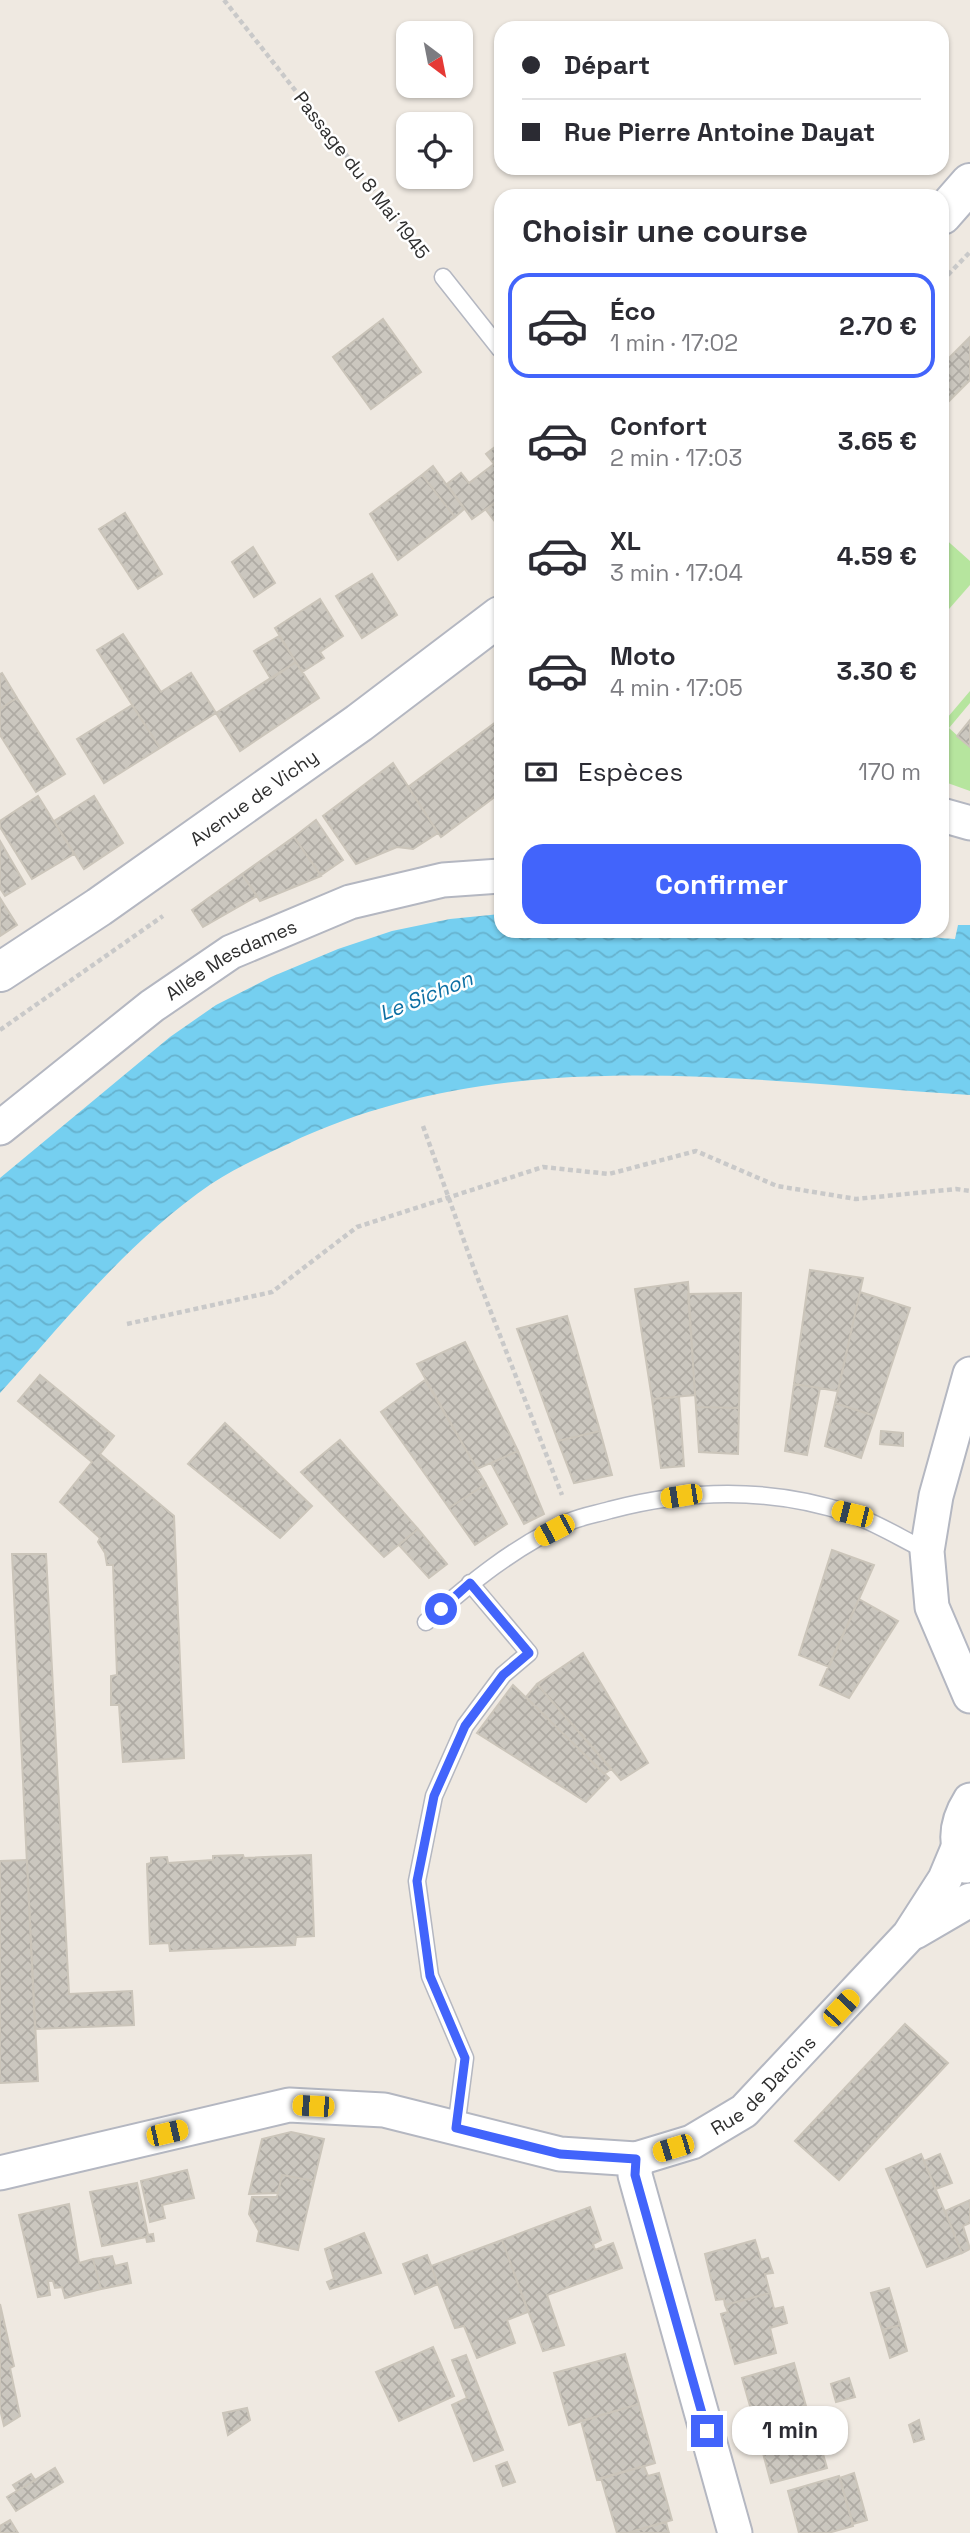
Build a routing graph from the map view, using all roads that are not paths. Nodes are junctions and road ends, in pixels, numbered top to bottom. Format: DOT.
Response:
graph roads {
  1 [pos="970,183"];
  2 [pos="949,207"];
  3 [pos="443,277"];
  4 [pos="494,341"];
  5 [pos="494,621"];
  6 [pos="949,817"];
  7 [pos="970,823"];
  8 [pos="494,876"];
  9 [pos="0,972"];
  10 [pos="0,1128"];
  11 [pos="970,1374"];
  12 [pos="927,1551"];
  13 [pos="470,1583"];
  14 [pos="426,1622"];
  15 [pos="970,1696"];
  16 [pos="970,1800"];
  17 [pos="964,1860"];
  18 [pos="970,1900"];
  19 [pos="909,1935"];
  20 [pos="456,2128"];
  21 [pos="636,2159"];
  22 [pos="0,2173"];
  23 [pos="735,2533"];
  1 -- 2 [label="main road"];
  3 -- 4 [label="lane, Passage du 8 Mai 1945"];
  5 -- 9 [label="main road, Avenue de Vichy"];
  6 -- 7 [label="street"];
  8 -- 10 [label="street, Allée Mesdames"];
  11 -- 12 [label="street"];
  12 -- 13 [label="lane"];
  12 -- 15 [label="street"];
  13 -- 14 [label="lane"];
  13 -- 20 [label="lane"];
  16 -- 17 [label="street, Rue de Darcins"];
  17 -- 19 [label="street, Rue de Darcins"];
  18 -- 19 [label="street, Rue de Darcins"];
  19 -- 21 [label="street, Rue de Darcins"];
  20 -- 21 [label="street, Rue de Darcins"];
  20 -- 22 [label="street, Rue de Darcins"];
  21 -- 23 [label="street"];
}
